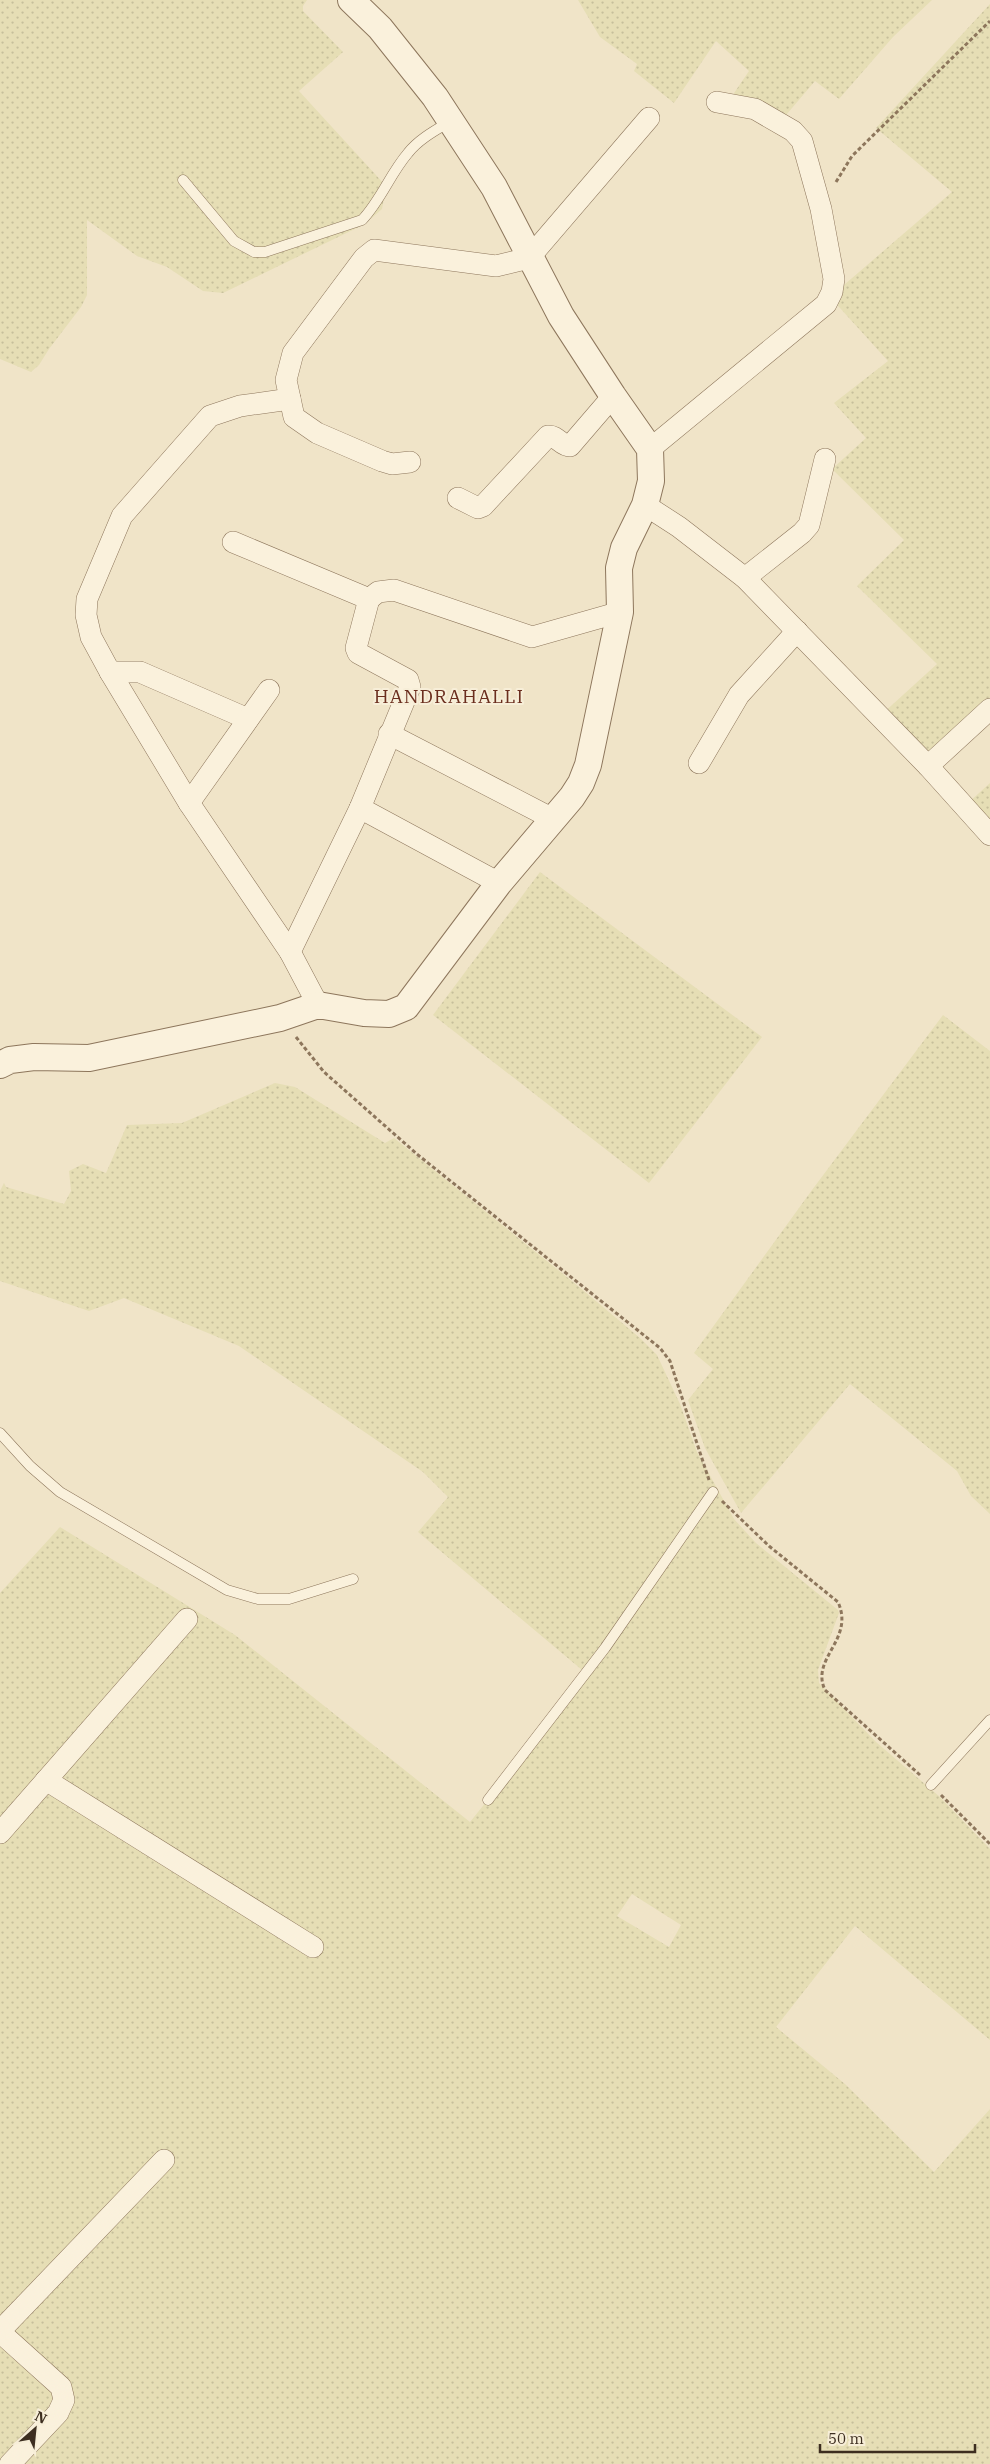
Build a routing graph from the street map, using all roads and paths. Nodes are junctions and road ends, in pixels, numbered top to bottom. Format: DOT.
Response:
graph roads {
  1 [pos="351,0"];
  2 [pos="990,21"];
  3 [pos="717,102"];
  4 [pos="649,118"];
  5 [pos="451,121"];
  6 [pos="184,180"];
  7 [pos="821,209"];
  8 [pos="529,258"];
  9 [pos="613,396"];
  10 [pos="290,398"];
  11 [pos="650,449"];
  12 [pos="825,459"];
  13 [pos="410,462"];
  14 [pos="458,498"];
  15 [pos="645,505"];
  16 [pos="233,542"];
  17 [pos="745,578"];
  18 [pos="369,599"];
  19 [pos="620,612"];
  20 [pos="797,631"];
  21 [pos="110,672"];
  22 [pos="268,690"];
  23 [pos="990,709"];
  24 [pos="248,719"];
  25 [pos="389,734"];
  26 [pos="699,763"];
  27 [pos="928,766"];
  28 [pos="188,803"];
  29 [pos="360,808"];
  30 [pos="553,819"];
  31 [pos="990,835"];
  32 [pos="499,883"];
  33 [pos="290,952"];
  34 [pos="318,1005"];
  35 [pos="280,1018"];
  36 [pos="0,1065"];
  37 [pos="0,1433"];
  38 [pos="713,1492"];
  39 [pos="353,1579"];
  40 [pos="187,1619"];
  41 [pos="990,1720"];
  42 [pos="46,1780"];
  43 [pos="932,1785"];
  44 [pos="488,1800"];
  45 [pos="0,1833"];
  46 [pos="990,1844"];
  47 [pos="313,1947"];
  48 [pos="164,2160"];
  49 [pos="0,2332"];
  50 [pos="10,2464"];
  1 -- 5 [label="street"];
  2 -- 7 [label="path"];
  3 -- 7 [label="street"];
  4 -- 8 [label="street"];
  5 -- 6 [label="lane"];
  5 -- 8 [label="street"];
  7 -- 11 [label="street"];
  8 -- 9 [label="street"];
  8 -- 10 [label="street"];
  9 -- 11 [label="street"];
  9 -- 14 [label="street"];
  10 -- 13 [label="street"];
  10 -- 21 [label="street"];
  11 -- 15 [label="street"];
  12 -- 17 [label="street"];
  15 -- 17 [label="street"];
  15 -- 19 [label="street"];
  16 -- 18 [label="street"];
  17 -- 20 [label="street"];
  18 -- 19 [label="street"];
  18 -- 25 [label="street"];
  19 -- 30 [label="street"];
  20 -- 26 [label="street"];
  20 -- 27 [label="street"];
  21 -- 24 [label="street"];
  21 -- 28 [label="street"];
  22 -- 24 [label="street"];
  23 -- 27 [label="street"];
  24 -- 28 [label="street"];
  25 -- 29 [label="street"];
  25 -- 30 [label="street"];
  27 -- 31 [label="street"];
  28 -- 33 [label="street"];
  29 -- 32 [label="street"];
  29 -- 33 [label="street"];
  30 -- 32 [label="street"];
  32 -- 34 [label="street"];
  33 -- 34 [label="street"];
  34 -- 35 [label="street"];
  35 -- 36 [label="street"];
  35 -- 38 [label="path"];
  37 -- 39 [label="lane"];
  38 -- 43 [label="path"];
  38 -- 44 [label="lane"];
  40 -- 42 [label="street"];
  41 -- 43 [label="lane"];
  42 -- 45 [label="street"];
  42 -- 47 [label="street"];
  43 -- 46 [label="path"];
  48 -- 49 [label="street"];
  49 -- 50 [label="street"];
}
